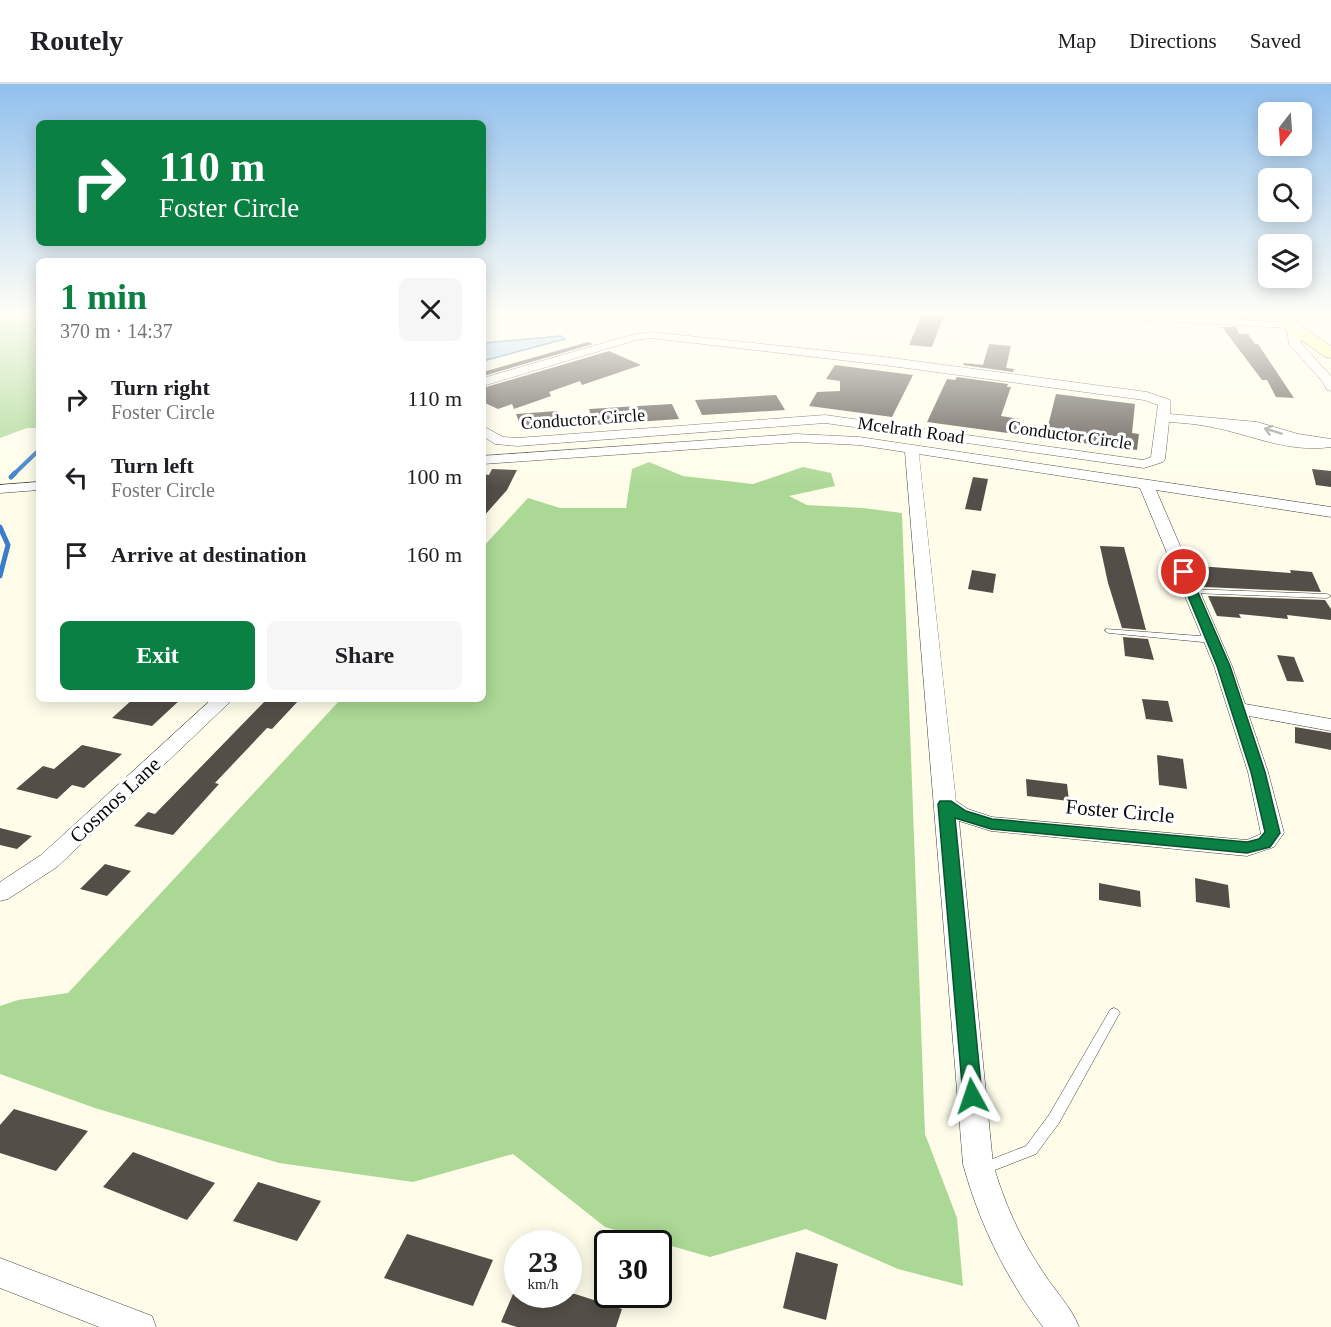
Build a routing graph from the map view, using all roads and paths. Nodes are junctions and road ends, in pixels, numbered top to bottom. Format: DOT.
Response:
graph roads {
  1 [pos="520,371"];
  2 [pos="959,371"];
  3 [pos="486,381"];
  4 [pos="1165,417"];
  5 [pos="486,431"];
  6 [pos="1331,443"];
  7 [pos="912,450"];
  8 [pos="486,460"];
  9 [pos="1146,485"];
  10 [pos="36,486"];
  11 [pos="0,489"];
  12 [pos="1331,512"];
  13 [pos="1192,591"];
  14 [pos="1327,596"];
  15 [pos="1109,631"];
  16 [pos="1213,640"];
  17 [pos="220,702"];
  18 [pos="1237,708"];
  19 [pos="1331,725"];
  20 [pos="946,804"];
  21 [pos="0,893"];
  22 [pos="1114,1013"];
  23 [pos="980,1170"];
  24 [pos="0,1273"];
  25 [pos="140,1327"];
  26 [pos="1063,1327"];
  1 -- 3 [label="street"];
  2 -- 4 [label="street"];
  4 -- 5 [label="street, Conductor Circle"];
  4 -- 6 [label="street"];
  7 -- 8 [label="street, Mcelrath Road"];
  7 -- 9 [label="street, Mcelrath Road"];
  7 -- 20 [label="street"];
  9 -- 12 [label="street, Mcelrath Road"];
  9 -- 13 [label="street, Foster Circle"];
  10 -- 11 [label="street"];
  13 -- 14 [label="lane"];
  13 -- 16 [label="street, Foster Circle"];
  15 -- 16 [label="lane"];
  16 -- 18 [label="street, Foster Circle"];
  17 -- 21 [label="street, Cosmos Lane"];
  18 -- 19 [label="street"];
  18 -- 20 [label="street, Foster Circle"];
  20 -- 23 [label="street"];
  22 -- 23 [label="lane"];
  23 -- 26 [label="street"];
  24 -- 25 [label="street"];
}
